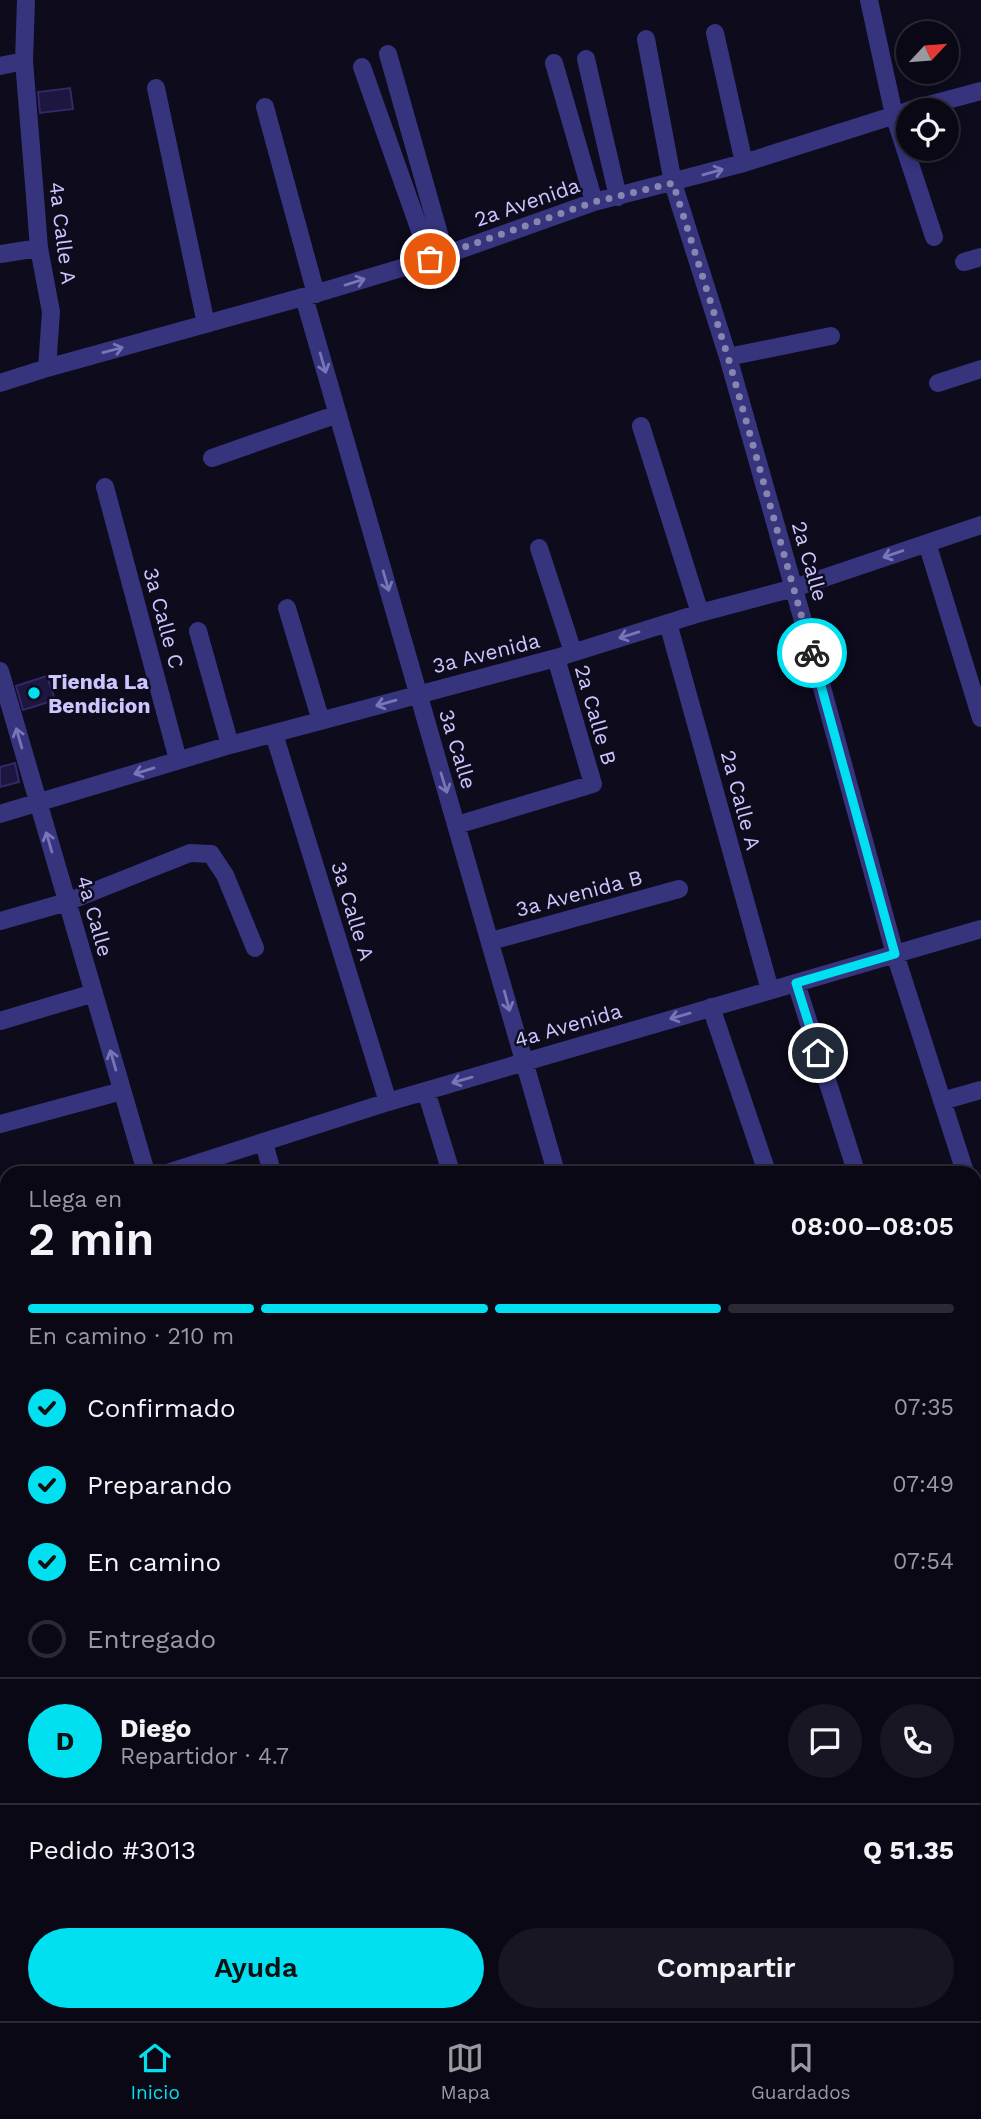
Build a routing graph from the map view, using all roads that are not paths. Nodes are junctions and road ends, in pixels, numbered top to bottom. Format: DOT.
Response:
graph roads {
  1 [pos="26,0"];
  2 [pos="869,0"];
  3 [pos="715,33"];
  4 [pos="646,39"];
  5 [pos="388,54"];
  6 [pos="586,59"];
  7 [pos="24,61"];
  8 [pos="554,64"];
  9 [pos="0,65"];
  10 [pos="362,67"];
  11 [pos="156,88"];
  12 [pos="981,91"];
  13 [pos="900,98"];
  14 [pos="955,98"];
  15 [pos="265,107"];
  16 [pos="896,115"];
  17 [pos="916,161"];
  18 [pos="744,163"];
  19 [pos="673,183"];
  20 [pos="618,197"];
  21 [pos="594,202"];
  22 [pos="934,237"];
  23 [pos="39,248"];
  24 [pos="0,254"];
  25 [pos="437,257"];
  26 [pos="310,295"];
  27 [pos="206,324"];
  28 [pos="831,336"];
  29 [pos="728,357"];
  30 [pos="47,368"];
  31 [pos="981,369"];
  32 [pos="0,383"];
  33 [pos="938,383"];
  34 [pos="338,414"];
  35 [pos="642,426"];
  36 [pos="212,458"];
  37 [pos="106,487"];
  38 [pos="981,525"];
  39 [pos="928,542"];
  40 [pos="539,548"];
  41 [pos="794,588"];
  42 [pos="287,608"];
  43 [pos="700,613"];
  44 [pos="668,623"];
  45 [pos="198,631"];
  46 [pos="565,655"];
  47 [pos="0,671"];
  48 [pos="418,694"];
  49 [pos="981,718"];
  50 [pos="321,721"];
  51 [pos="274,734"];
  52 [pos="230,745"];
  53 [pos="178,760"];
  54 [pos="38,803"];
  55 [pos="0,814"];
  56 [pos="457,825"];
  57 [pos="679,889"];
  58 [pos="67,902"];
  59 [pos="0,920"];
  60 [pos="981,929"];
  61 [pos="491,941"];
  62 [pos="255,948"];
  63 [pos="895,954"];
  64 [pos="796,983"];
  65 [pos="770,990"];
  66 [pos="94,993"];
  67 [pos="711,1007"];
  68 [pos="0,1021"];
  69 [pos="523,1062"];
  70 [pos="981,1090"];
  71 [pos="122,1091"];
  72 [pos="426,1091"];
  73 [pos="942,1101"];
  74 [pos="388,1102"];
  75 [pos="0,1124"];
  76 [pos="264,1143"];
  77 [pos="144,1166"];
  78 [pos="189,1166"];
  79 [pos="270,1166"];
  80 [pos="449,1166"];
  81 [pos="554,1166"];
  82 [pos="765,1166"];
  83 [pos="854,1166"];
  84 [pos="963,1166"];
  1 -- 7 [label="street, 4a Calle A"];
  2 -- 13 [label="street"];
  3 -- 18 [label="street"];
  4 -- 19 [label="street, 2a Calle"];
  5 -- 25 [label="street"];
  6 -- 20 [label="street"];
  7 -- 9 [label="street"];
  7 -- 23 [label="street, 4a Calle A"];
  8 -- 21 [label="street"];
  10 -- 25 [label="street"];
  11 -- 27 [label="street"];
  12 -- 14 [label="street, 2a Avenida"];
  15 -- 26 [label="street, 3a Calle"];
  16 -- 18 [label="street, 2a Avenida"];
  17 -- 22 [label="street"];
  19 -- 18 [label="street, 2a Avenida, one-way"];
  19 -- 20 [label="street, 2a Avenida"];
  19 -- 29 [label="street, 2a Calle"];
  20 -- 21 [label="street, 2a Avenida"];
  21 -- 25 [label="street, 2a Avenida"];
  23 -- 24 [label="street"];
  23 -- 30 [label="street, 4a Calle A"];
  26 -- 25 [label="street, 2a Avenida, one-way"];
  26 -- 27 [label="street, 2a Avenida"];
  26 -- 34 [label="street, 3a Calle, one-way"];
  30 -- 27 [label="street, 2a Avenida, one-way"];
  28 -- 29 [label="street"];
  29 -- 41 [label="street, 2a Calle"];
  30 -- 32 [label="street, 2a Avenida"];
  31 -- 33 [label="street"];
  34 -- 36 [label="street"];
  34 -- 48 [label="street, 3a Calle, one-way"];
  35 -- 43 [label="street"];
  37 -- 53 [label="street, 3a Calle C"];
  38 -- 39 [label="street, 3a Avenida"];
  39 -- 41 [label="street, 3a Avenida, one-way"];
  39 -- 49 [label="street"];
  40 -- 46 [label="street, 2a Calle B"];
  41 -- 43 [label="street, 3a Avenida"];
  41 -- 63 [label="street, 2a Calle"];
  42 -- 50 [label="street"];
  43 -- 44 [label="street, 3a Avenida"];
  44 -- 46 [label="street, 3a Avenida, one-way"];
  44 -- 65 [label="street, 2a Calle A"];
  45 -- 52 [label="street"];
  46 -- 48 [label="street, 3a Avenida"];
  46 -- 56 [label="street, 2a Calle B"];
  54 -- 47 [label="street, 4a Calle, one-way"];
  48 -- 50 [label="street, 3a Avenida, one-way"];
  48 -- 56 [label="street, 3a Calle, one-way"];
  50 -- 51 [label="street, 3a Avenida"];
  51 -- 52 [label="street, 3a Avenida"];
  51 -- 74 [label="street, 3a Calle A"];
  52 -- 53 [label="street, 3a Avenida"];
  53 -- 54 [label="street, 3a Avenida, one-way"];
  54 -- 55 [label="street, 3a Avenida"];
  58 -- 54 [label="street, 4a Calle, one-way"];
  56 -- 61 [label="street, 3a Calle"];
  57 -- 61 [label="street, 3a Avenida B"];
  58 -- 59 [label="street"];
  58 -- 62 [label="street"];
  58 -- 66 [label="street, 4a Calle"];
  60 -- 63 [label="street, 4a Avenida"];
  61 -- 69 [label="street, 3a Calle, one-way"];
  63 -- 64 [label="street, 4a Avenida"];
  63 -- 73 [label="street, 2a Calle"];
  64 -- 65 [label="street, 4a Avenida"];
  64 -- 83 [label="street"];
  65 -- 67 [label="street, 4a Avenida"];
  66 -- 68 [label="street"];
  71 -- 66 [label="street, 4a Calle, one-way"];
  67 -- 69 [label="street, 4a Avenida, one-way"];
  67 -- 82 [label="street"];
  69 -- 72 [label="street, 4a Avenida, one-way"];
  69 -- 81 [label="street, 3a Calle"];
  70 -- 73 [label="street"];
  71 -- 75 [label="street"];
  71 -- 77 [label="street, 4a Calle"];
  72 -- 74 [label="street, 4a Avenida"];
  72 -- 80 [label="street"];
  73 -- 84 [label="street, 2a Calle"];
  74 -- 76 [label="street, 4a Avenida"];
  76 -- 78 [label="street, 4a Avenida"];
  76 -- 79 [label="street"];
}
